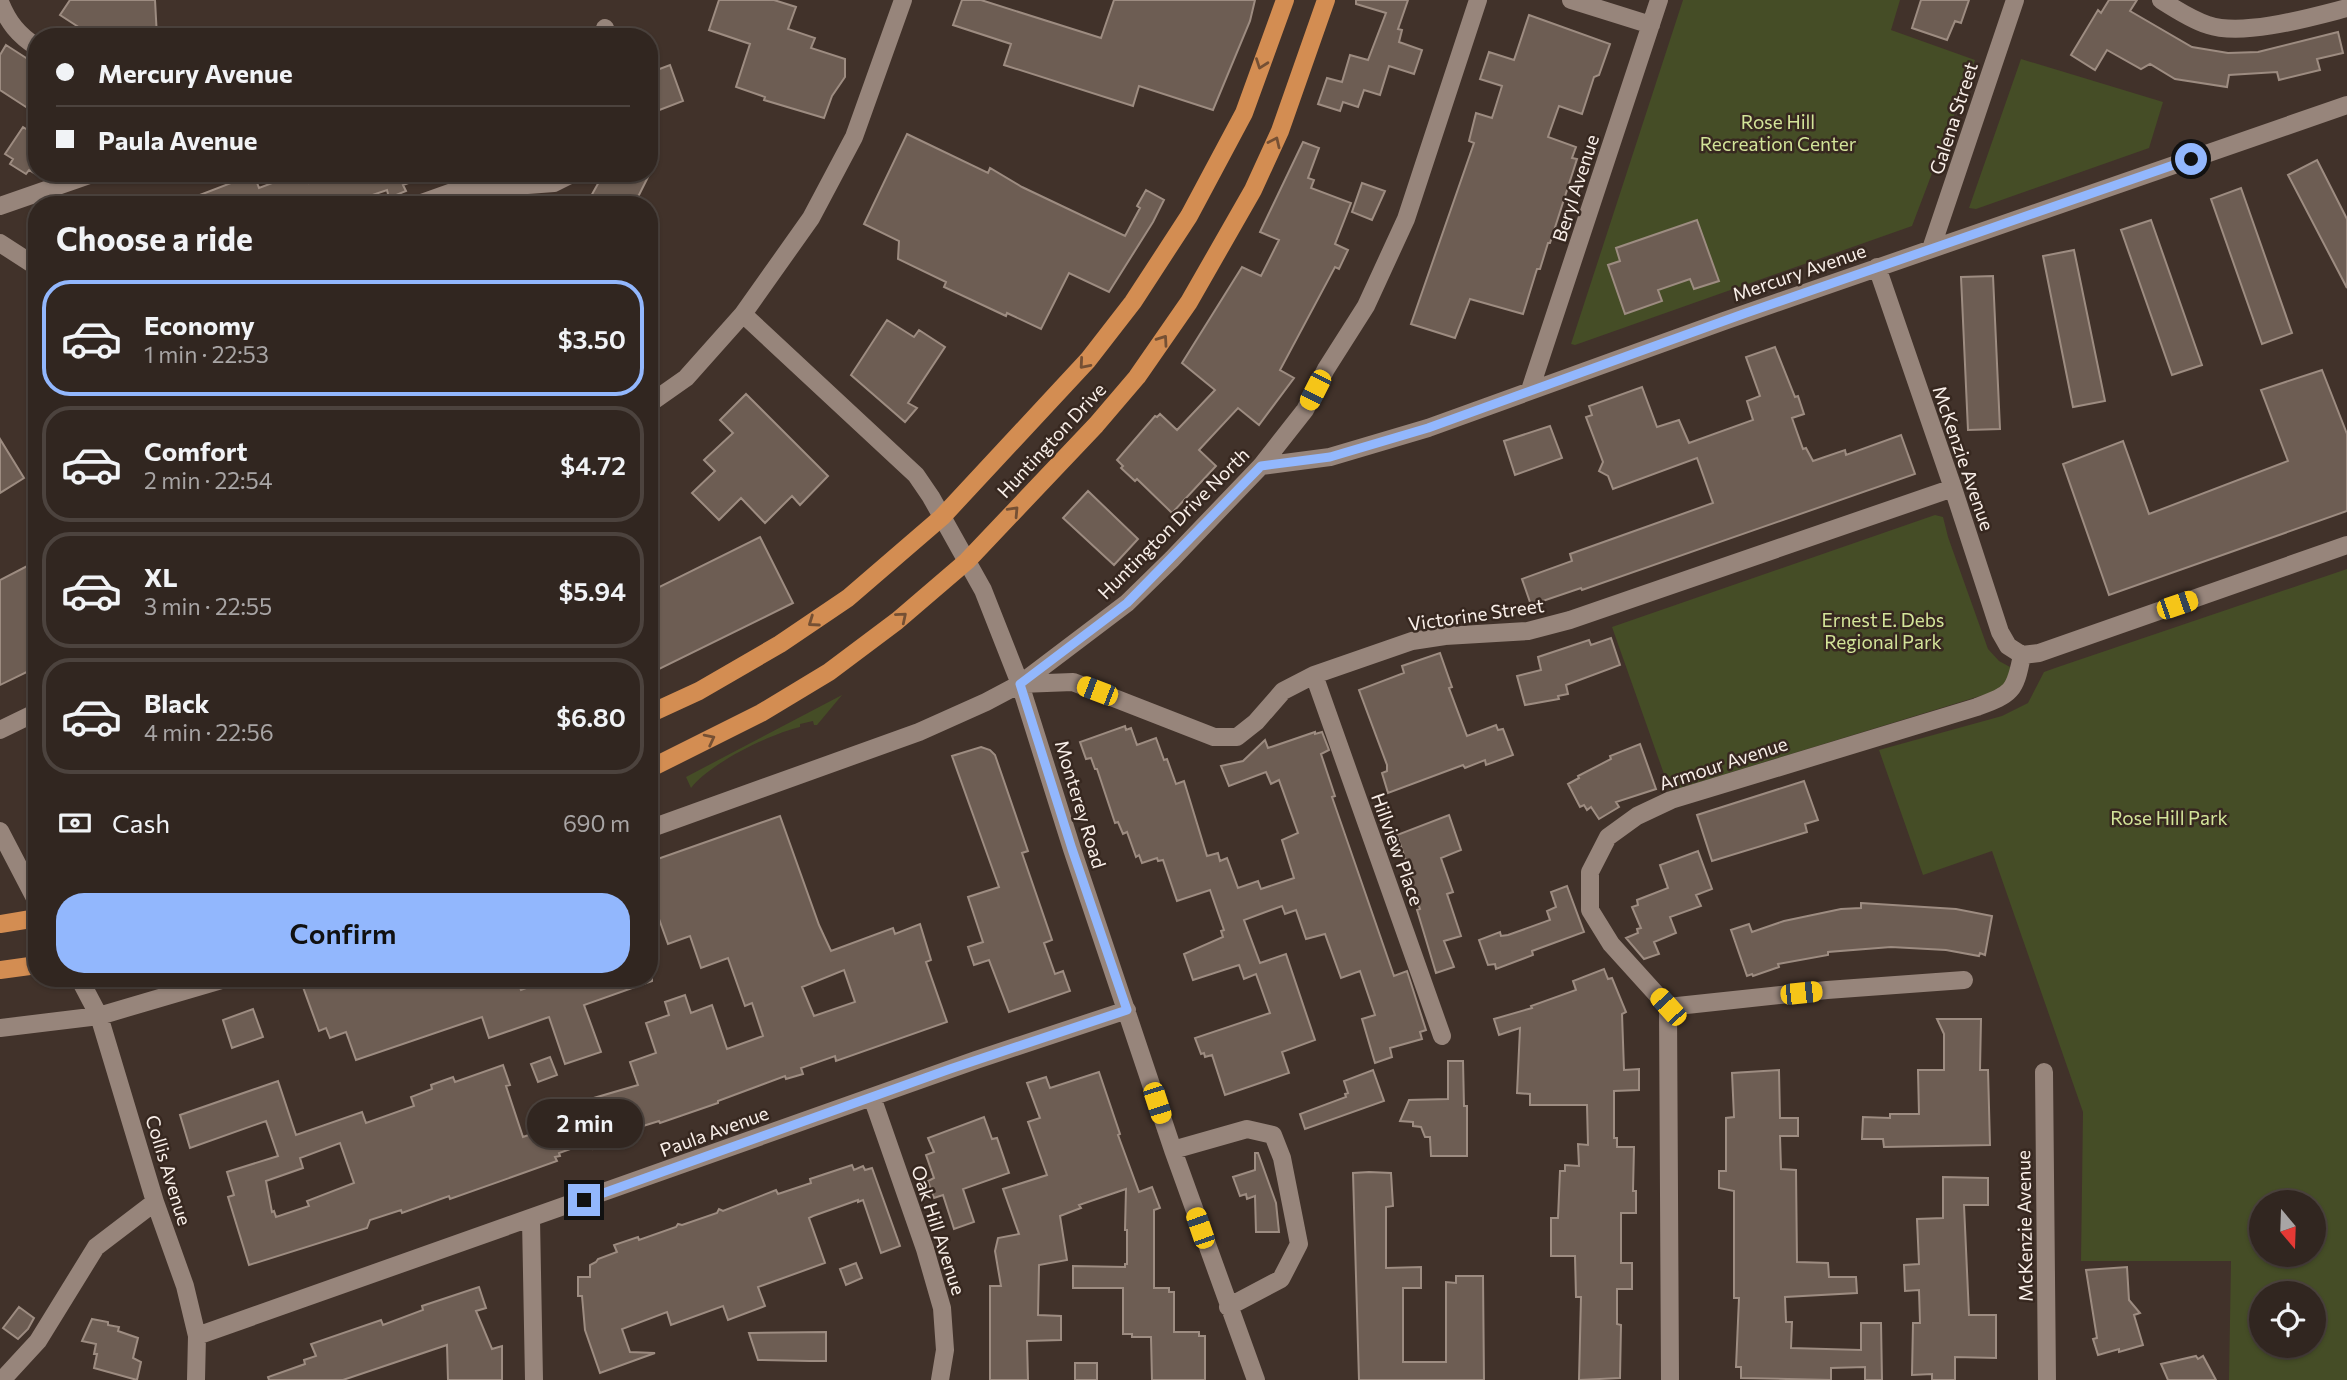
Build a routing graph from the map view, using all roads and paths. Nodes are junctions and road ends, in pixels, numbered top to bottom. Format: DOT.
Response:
graph roads {
  1 [pos="903,0"];
  2 [pos="1285,0"];
  3 [pos="1326,0"];
  4 [pos="1478,0"];
  5 [pos="1571,0"];
  6 [pos="1659,0"];
  7 [pos="2015,0"];
  8 [pos="2161,0"];
  9 [pos="0,2"];
  10 [pos="2347,8"];
  11 [pos="1651,25"];
  12 [pos="28,41"];
  13 [pos="2347,106"];
  14 [pos="69,182"];
  15 [pos="556,182"];
  16 [pos="28,196"];
  17 [pos="29,196"];
  18 [pos="441,196"];
  19 [pos="0,206"];
  20 [pos="0,243"];
  21 [pos="1931,249"];
  22 [pos="28,261"];
  23 [pos="1877,267"];
  24 [pos="743,314"];
  25 [pos="1530,390"];
  26 [pos="658,398"];
  27 [pos="1261,466"];
  28 [pos="1953,488"];
  29 [pos="942,517"];
  30 [pos="2347,545"];
  31 [pos="967,561"];
  32 [pos="2022,655"];
  33 [pos="1314,675"];
  34 [pos="1020,684"];
  35 [pos="658,711"];
  36 [pos="28,716"];
  37 [pos="0,730"];
  38 [pos="658,764"];
  39 [pos="658,826"];
  40 [pos="0,831"];
  41 [pos="28,885"];
  42 [pos="28,919"];
  43 [pos="0,924"];
  44 [pos="28,966"];
  45 [pos="0,970"];
  46 [pos="1964,980"];
  47 [pos="84,987"];
  48 [pos="197,987"];
  49 [pos="1668,1007"];
  50 [pos="1127,1010"];
  51 [pos="99,1016"];
  52 [pos="0,1028"];
  53 [pos="1442,1036"];
  54 [pos="2044,1072"];
  55 [pos="872,1097"];
  56 [pos="1173,1150"];
  57 [pos="155,1202"];
  58 [pos="531,1219"];
  59 [pos="1228,1307"];
  60 [pos="197,1336"];
  61 [pos="2,1380"];
  62 [pos="196,1380"];
  63 [pos="534,1380"];
  64 [pos="940,1380"];
  65 [pos="1256,1380"];
  66 [pos="1670,1380"];
  67 [pos="2048,1380"];
  1 -- 24 [label="street"];
  2 -- 29 [label="main road, Huntington Drive, one-way"];
  31 -- 3 [label="main road, Huntington Drive, one-way"];
  4 -- 27 [label="street, Huntington Drive North"];
  5 -- 11 [label="street"];
  6 -- 11 [label="street, Beryl Avenue"];
  7 -- 21 [label="street, Galena Street"];
  8 -- 10 [label="street"];
  9 -- 12 [label="street"];
  11 -- 25 [label="street, Beryl Avenue"];
  13 -- 21 [label="street, Mercury Avenue"];
  14 -- 17 [label="street"];
  15 -- 18 [label="street"];
  16 -- 19 [label="street"];
  20 -- 22 [label="street"];
  21 -- 23 [label="street, Mercury Avenue"];
  23 -- 25 [label="street, Mercury Avenue"];
  23 -- 28 [label="street, McKenzie Avenue"];
  24 -- 26 [label="street"];
  24 -- 29 [label="street, Monterey Road"];
  25 -- 27 [label="street, Mercury Avenue"];
  27 -- 34 [label="street, Huntington Drive North"];
  28 -- 32 [label="street, McKenzie Avenue"];
  28 -- 33 [label="street, Victorine Street"];
  29 -- 31 [label="street, Monterey Road"];
  29 -- 35 [label="main road, Huntington Drive, one-way"];
  30 -- 32 [label="street"];
  31 -- 34 [label="street, Monterey Road"];
  38 -- 31 [label="main road, Huntington Drive, one-way"];
  32 -- 49 [label="street, Armour Avenue"];
  33 -- 34 [label="street, Victorine Street"];
  33 -- 53 [label="street, Hillview Place"];
  34 -- 39 [label="street, Huntington Drive North"];
  34 -- 50 [label="street, Monterey Road"];
  36 -- 37 [label="street"];
  40 -- 41 [label="street"];
  42 -- 43 [label="main road"];
  44 -- 45 [label="main road"];
  46 -- 49 [label="street"];
  47 -- 51 [label="street, Collis Avenue"];
  48 -- 51 [label="street"];
  49 -- 66 [label="street"];
  50 -- 55 [label="street, Paula Avenue"];
  50 -- 56 [label="street, Monterey Road"];
  51 -- 52 [label="street"];
  51 -- 57 [label="street, Collis Avenue"];
  54 -- 67 [label="street, McKenzie Avenue"];
  55 -- 58 [label="street, Paula Avenue"];
  55 -- 64 [label="street, Oak Hill Avenue"];
  56 -- 59 [label="street, Monterey Road"];
  56 -- 59 [label="street"];
  57 -- 60 [label="street, Collis Avenue"];
  57 -- 61 [label="street"];
  58 -- 60 [label="street, Paula Avenue"];
  58 -- 63 [label="street"];
  59 -- 65 [label="street, Monterey Road"];
  60 -- 62 [label="street, Collis Avenue"];
}
